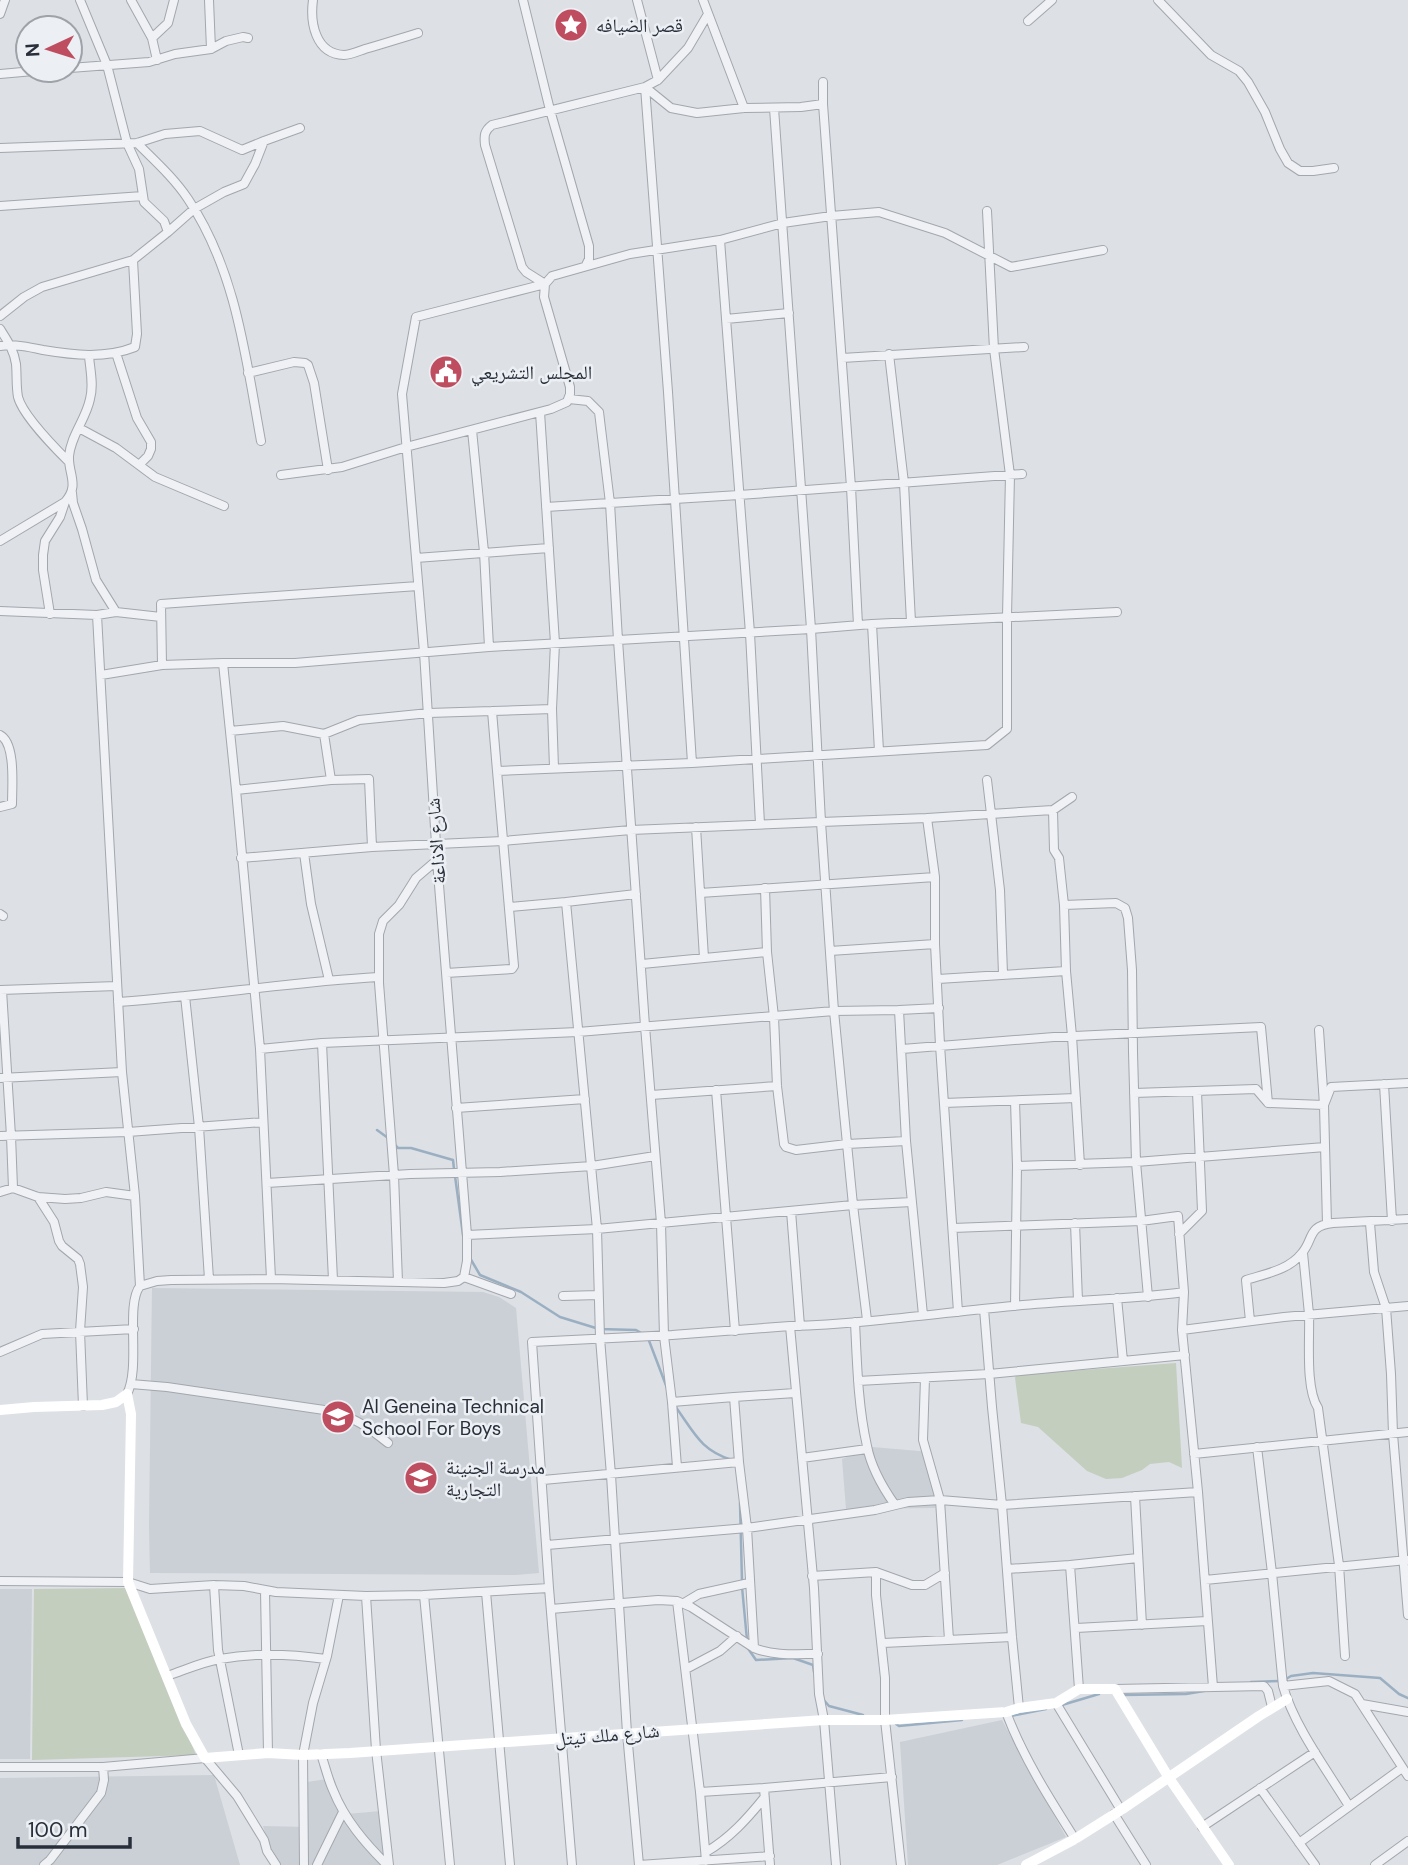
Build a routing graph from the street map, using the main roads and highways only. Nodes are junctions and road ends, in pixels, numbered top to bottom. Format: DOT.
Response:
graph roads {
  1 [pos="0,1410"];
  2 [pos="1287,1699"];
  3 [pos="1169,1778"];
  4 [pos="1026,1865"];
  5 [pos="1229,1865"];
  1 -- 3 [label="main road, شارع ملك تيتل"];
  2 -- 3 [label="main road"];
  3 -- 4 [label="main road"];
  3 -- 5 [label="main road"];
}
